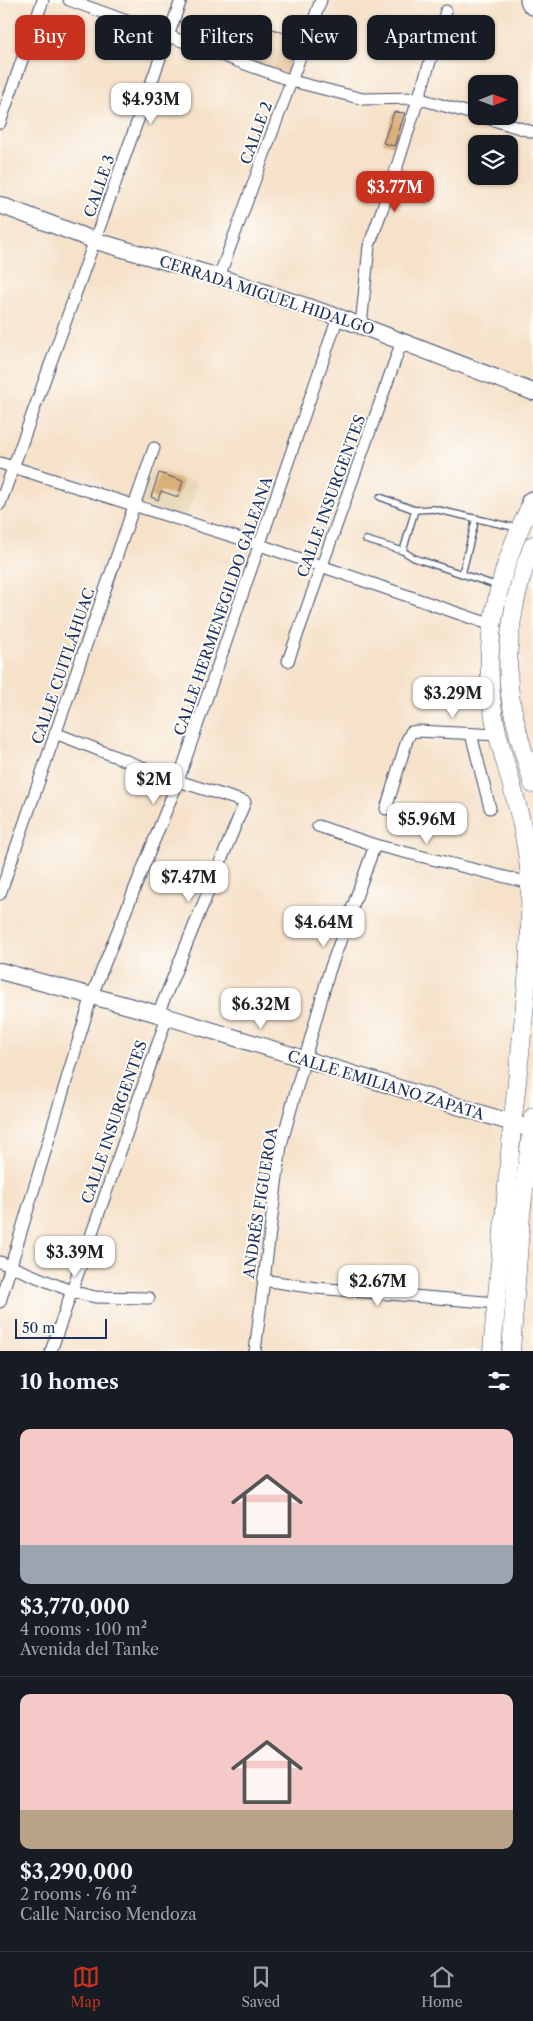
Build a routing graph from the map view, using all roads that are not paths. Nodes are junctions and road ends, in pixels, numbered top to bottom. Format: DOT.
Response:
graph roads {
  1 [pos="43,0"];
  2 [pos="69,0"];
  3 [pos="181,0"];
  4 [pos="321,0"];
  5 [pos="531,0"];
  6 [pos="533,4"];
  7 [pos="446,11"];
  8 [pos="108,15"];
  9 [pos="171,29"];
  10 [pos="171,39"];
  11 [pos="160,60"];
  12 [pos="292,81"];
  13 [pos="417,98"];
  14 [pos="468,113"];
  15 [pos="0,123"];
  16 [pos="509,125"];
  17 [pos="533,132"];
  18 [pos="0,205"];
  19 [pos="96,241"];
  20 [pos="219,276"];
  21 [pos="338,317"];
  22 [pos="361,326"];
  23 [pos="402,341"];
  24 [pos="533,392"];
  25 [pos="154,448"];
  26 [pos="0,463"];
  27 [pos="14,468"];
  28 [pos="380,497"];
  29 [pos="533,502"];
  30 [pos="0,504"];
  31 [pos="134,506"];
  32 [pos="415,510"];
  33 [pos="476,518"];
  34 [pos="519,529"];
  35 [pos="366,540"];
  36 [pos="260,545"];
  37 [pos="533,545"];
  38 [pos="403,550"];
  39 [pos="321,567"];
  40 [pos="462,574"];
  41 [pos="500,586"];
  42 [pos="492,625"];
  43 [pos="288,661"];
  44 [pos="55,733"];
  45 [pos="472,734"];
  46 [pos="498,735"];
  47 [pos="178,781"];
  48 [pos="533,784"];
  49 [pos="490,808"];
  50 [pos="386,809"];
  51 [pos="318,826"];
  52 [pos="375,846"];
  53 [pos="530,883"];
  54 [pos="0,894"];
  55 [pos="0,971"];
  56 [pos="92,995"];
  57 [pos="162,1016"];
  58 [pos="304,1060"];
  59 [pos="513,1123"];
  60 [pos="533,1125"];
  61 [pos="5,1264"];
  62 [pos="263,1280"];
  63 [pos="72,1291"];
  64 [pos="149,1298"];
  65 [pos="0,1302"];
  66 [pos="497,1303"];
  67 [pos="51,1351"];
  68 [pos="255,1351"];
  69 [pos="492,1351"];
  70 [pos="512,1351"];
  1 -- 15 [label="street"];
  2 -- 8 [label="street"];
  3 -- 9 [label="street, CALLE 3"];
  4 -- 12 [label="street, CALLE 2"];
  5 -- 6 [label="highway"];
  7 -- 13 [label="street"];
  10 -- 12 [label="street"];
  11 -- 19 [label="street, CALLE 3"];
  12 -- 13 [label="street"];
  12 -- 20 [label="street, CALLE 2"];
  13 -- 14 [label="street"];
  13 -- 22 [label="street"];
  16 -- 17 [label="street"];
  18 -- 19 [label="street, CERRADA MIGUEL HIDALGO"];
  19 -- 20 [label="street, CERRADA MIGUEL HIDALGO"];
  19 -- 27 [label="street, CALLE 3"];
  20 -- 21 [label="street, CERRADA MIGUEL HIDALGO"];
  21 -- 22 [label="street, CERRADA MIGUEL HIDALGO"];
  21 -- 36 [label="street, CALLE HERMENEGILDO GALEANA"];
  22 -- 23 [label="street, CERRADA MIGUEL HIDALGO"];
  23 -- 24 [label="street, CERRADA MIGUEL HIDALGO"];
  23 -- 39 [label="street, CALLE INSURGENTES"];
  25 -- 31 [label="street, CALLE CUITLÁHUAC"];
  26 -- 27 [label="street"];
  27 -- 30 [label="street, CALLE 3"];
  27 -- 31 [label="street"];
  28 -- 32 [label="lane"];
  29 -- 34 [label="main road"];
  31 -- 36 [label="street"];
  31 -- 44 [label="street, CALLE CUITLÁHUAC"];
  32 -- 33 [label="lane"];
  32 -- 38 [label="lane"];
  33 -- 34 [label="lane"];
  33 -- 40 [label="lane"];
  34 -- 41 [label="main road"];
  35 -- 38 [label="lane"];
  36 -- 39 [label="street"];
  36 -- 47 [label="street, CALLE HERMENEGILDO GALEANA"];
  37 -- 48 [label="main road"];
  38 -- 40 [label="lane"];
  39 -- 42 [label="street"];
  39 -- 43 [label="street, CALLE INSURGENTES"];
  40 -- 41 [label="lane"];
  41 -- 42 [label="main road"];
  42 -- 46 [label="main road"];
  44 -- 47 [label="street"];
  44 -- 54 [label="street, CALLE CUITLÁHUAC"];
  45 -- 46 [label="street"];
  45 -- 49 [label="street"];
  45 -- 50 [label="street"];
  46 -- 53 [label="main road"];
  47 -- 56 [label="street, CALLE HERMENEGILDO GALEANA"];
  47 -- 57 [label="street, CALLE INSURGENTES"];
  51 -- 52 [label="street"];
  52 -- 53 [label="street"];
  52 -- 58 [label="street, ANDRÉS FIGUEROA"];
  53 -- 59 [label="main road"];
  55 -- 56 [label="street, CALLE EMILIANO ZAPATA"];
  56 -- 57 [label="street, CALLE EMILIANO ZAPATA"];
  56 -- 61 [label="street, CALLE HERMENEGILDO GALEANA"];
  57 -- 58 [label="street, CALLE EMILIANO ZAPATA"];
  57 -- 63 [label="street, CALLE INSURGENTES"];
  58 -- 59 [label="street, CALLE EMILIANO ZAPATA"];
  58 -- 62 [label="street, ANDRÉS FIGUEROA"];
  59 -- 60 [label="street, CALLE EMILIANO ZAPATA"];
  59 -- 66 [label="main road"];
  60 -- 70 [label="main road"];
  61 -- 63 [label="street"];
  61 -- 65 [label="street, CALLE HERMENEGILDO GALEANA"];
  62 -- 66 [label="street"];
  62 -- 68 [label="street, ANDRÉS FIGUEROA"];
  63 -- 64 [label="street"];
  63 -- 67 [label="street, CALLE INSURGENTES"];
  66 -- 69 [label="main road"];
}
